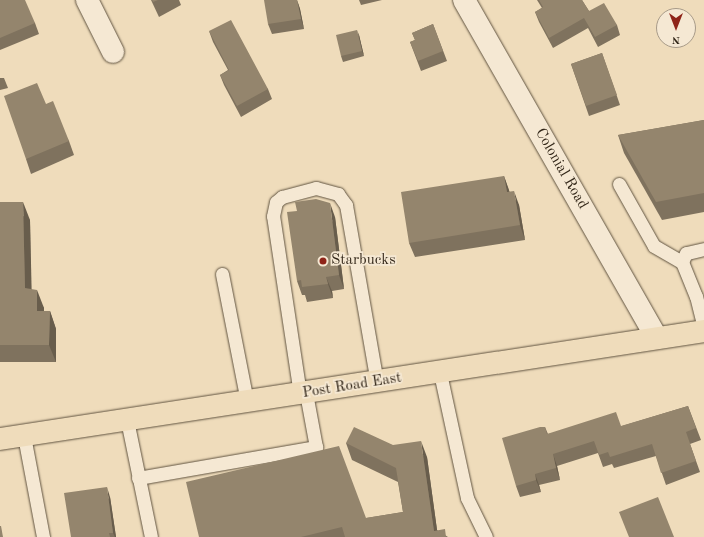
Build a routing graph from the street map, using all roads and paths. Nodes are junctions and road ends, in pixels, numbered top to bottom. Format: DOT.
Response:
graph roads {
  1 [pos="87,0"];
  2 [pos="464,0"];
  3 [pos="113,52"];
  4 [pos="619,184"];
  5 [pos="704,249"];
  6 [pos="682,262"];
  7 [pos="222,274"];
  8 [pos="704,329"];
  9 [pos="657,338"];
  10 [pos="440,373"];
  11 [pos="377,382"];
  12 [pos="303,393"];
  13 [pos="247,402"];
  14 [pos="127,420"];
  15 [pos="24,436"];
  16 [pos="0,439"];
  17 [pos="138,478"];
  18 [pos="43,537"];
  19 [pos="151,537"];
  20 [pos="486,537"];
  1 -- 3 [label="street"];
  2 -- 9 [label="street, Colonial Road"];
  4 -- 6 [label="lane"];
  5 -- 6 [label="lane"];
  6 -- 8 [label="lane"];
  7 -- 13 [label="lane"];
  8 -- 9 [label="main road, Post Road East"];
  9 -- 10 [label="main road, Post Road East"];
  10 -- 11 [label="main road, Post Road East"];
  10 -- 20 [label="lane"];
  11 -- 12 [label="main road, Post Road East"];
  11 -- 12 [label="lane"];
  12 -- 13 [label="main road, Post Road East"];
  12 -- 17 [label="lane"];
  13 -- 14 [label="main road, Post Road East"];
  14 -- 15 [label="main road, Post Road East"];
  14 -- 17 [label="lane"];
  15 -- 16 [label="main road, Post Road East"];
  15 -- 18 [label="lane"];
  17 -- 19 [label="lane"];
}
